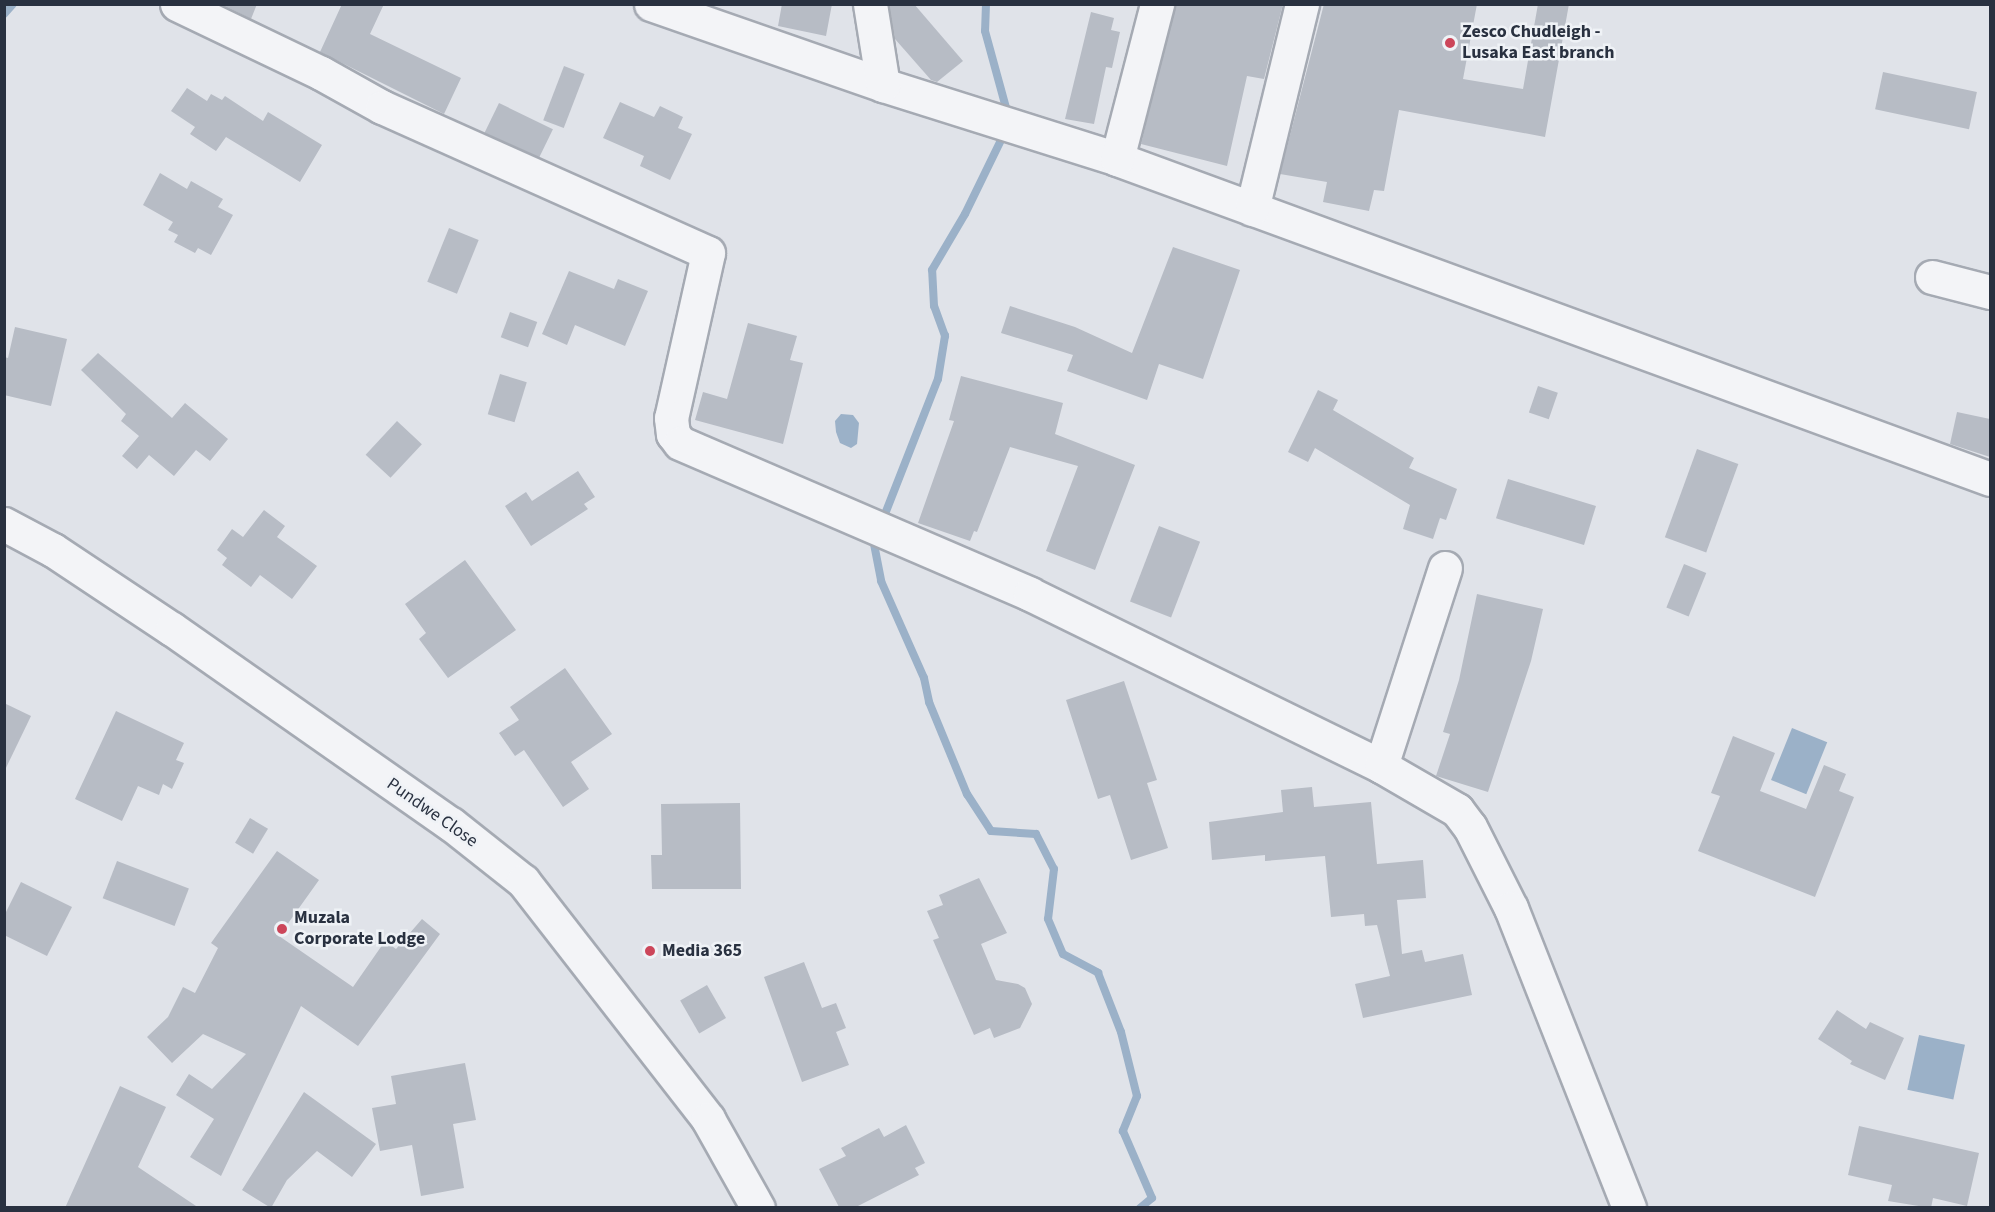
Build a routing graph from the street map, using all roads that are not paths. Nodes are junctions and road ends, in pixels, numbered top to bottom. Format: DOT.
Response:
graph roads {
  1 [pos="177,4"];
  2 [pos="870,4"];
  3 [pos="1156,4"];
  4 [pos="1302,4"];
  5 [pos="669,8"];
  6 [pos="883,85"];
  7 [pos="1117,159"];
  8 [pos="1252,209"];
  9 [pos="1932,277"];
  10 [pos="1990,292"];
  11 [pos="1990,479"];
  12 [pos="4,524"];
  13 [pos="1445,568"];
  14 [pos="1381,766"];
  15 [pos="758,1208"];
  16 [pos="1629,1208"];
  1 -- 14 [label="street"];
  2 -- 6 [label="street"];
  3 -- 7 [label="street"];
  4 -- 8 [label="street"];
  5 -- 6 [label="street"];
  6 -- 7 [label="street"];
  7 -- 8 [label="street"];
  8 -- 11 [label="street"];
  9 -- 10 [label="street"];
  12 -- 15 [label="street, Pundwe Close"];
  13 -- 14 [label="street"];
  14 -- 16 [label="street"];
}
